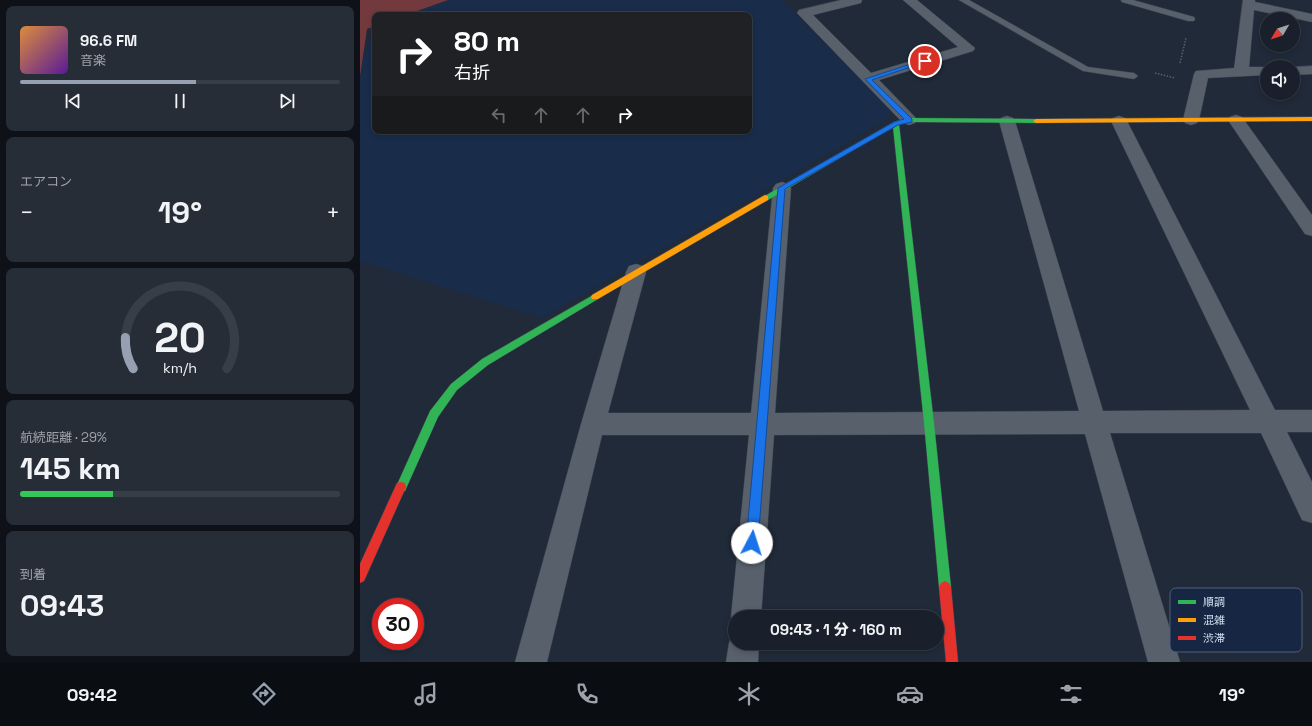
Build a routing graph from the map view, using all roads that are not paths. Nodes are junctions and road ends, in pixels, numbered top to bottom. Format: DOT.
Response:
graph roads {
  1 [pos="856,0"];
  2 [pos="909,0"];
  3 [pos="963,0"];
  4 [pos="1125,0"];
  5 [pos="1249,3"];
  6 [pos="1312,18"];
  7 [pos="1191,19"];
  8 [pos="1312,70"];
  9 [pos="1260,71"];
  10 [pos="1300,71"];
  11 [pos="1241,72"];
  12 [pos="1134,76"];
  13 [pos="868,79"];
  14 [pos="1312,119"];
  15 [pos="1190,120"];
  16 [pos="1236,120"];
  17 [pos="1007,121"];
  18 [pos="903,122"];
  19 [pos="1119,122"];
  20 [pos="782,188"];
  21 [pos="1312,229"];
  22 [pos="636,272"];
  23 [pos="1312,421"];
  24 [pos="1269,422"];
  25 [pos="929,423"];
  26 [pos="1094,423"];
  27 [pos="593,424"];
  28 [pos="762,424"];
  29 [pos="1312,510"];
  30 [pos="360,577"];
  31 [pos="747,610"];
  32 [pos="743,650"];
  33 [pos="531,662"];
  34 [pos="742,662"];
  35 [pos="952,662"];
  36 [pos="1164,662"];
  1 -- 13 [label="street"];
  2 -- 13 [label="street"];
  3 -- 12 [label="lane"];
  4 -- 7 [label="lane"];
  5 -- 6 [label="street"];
  5 -- 11 [label="street"];
  8 -- 10 [label="street"];
  9 -- 11 [label="street"];
  11 -- 15 [label="street"];
  13 -- 18 [label="street"];
  14 -- 16 [label="street"];
  15 -- 16 [label="street"];
  15 -- 19 [label="street"];
  16 -- 21 [label="street"];
  17 -- 18 [label="street"];
  17 -- 19 [label="street"];
  17 -- 26 [label="street"];
  18 -- 20 [label="street"];
  18 -- 25 [label="street"];
  19 -- 24 [label="street"];
  20 -- 22 [label="street"];
  20 -- 28 [label="street"];
  22 -- 27 [label="street"];
  22 -- 30 [label="street"];
  23 -- 24 [label="street"];
  24 -- 26 [label="street"];
  24 -- 29 [label="street"];
  25 -- 26 [label="street"];
  25 -- 28 [label="street"];
  25 -- 35 [label="street"];
  26 -- 36 [label="street"];
  27 -- 28 [label="street"];
  27 -- 33 [label="street"];
  28 -- 31 [label="street"];
  32 -- 34 [label="street"];
}
